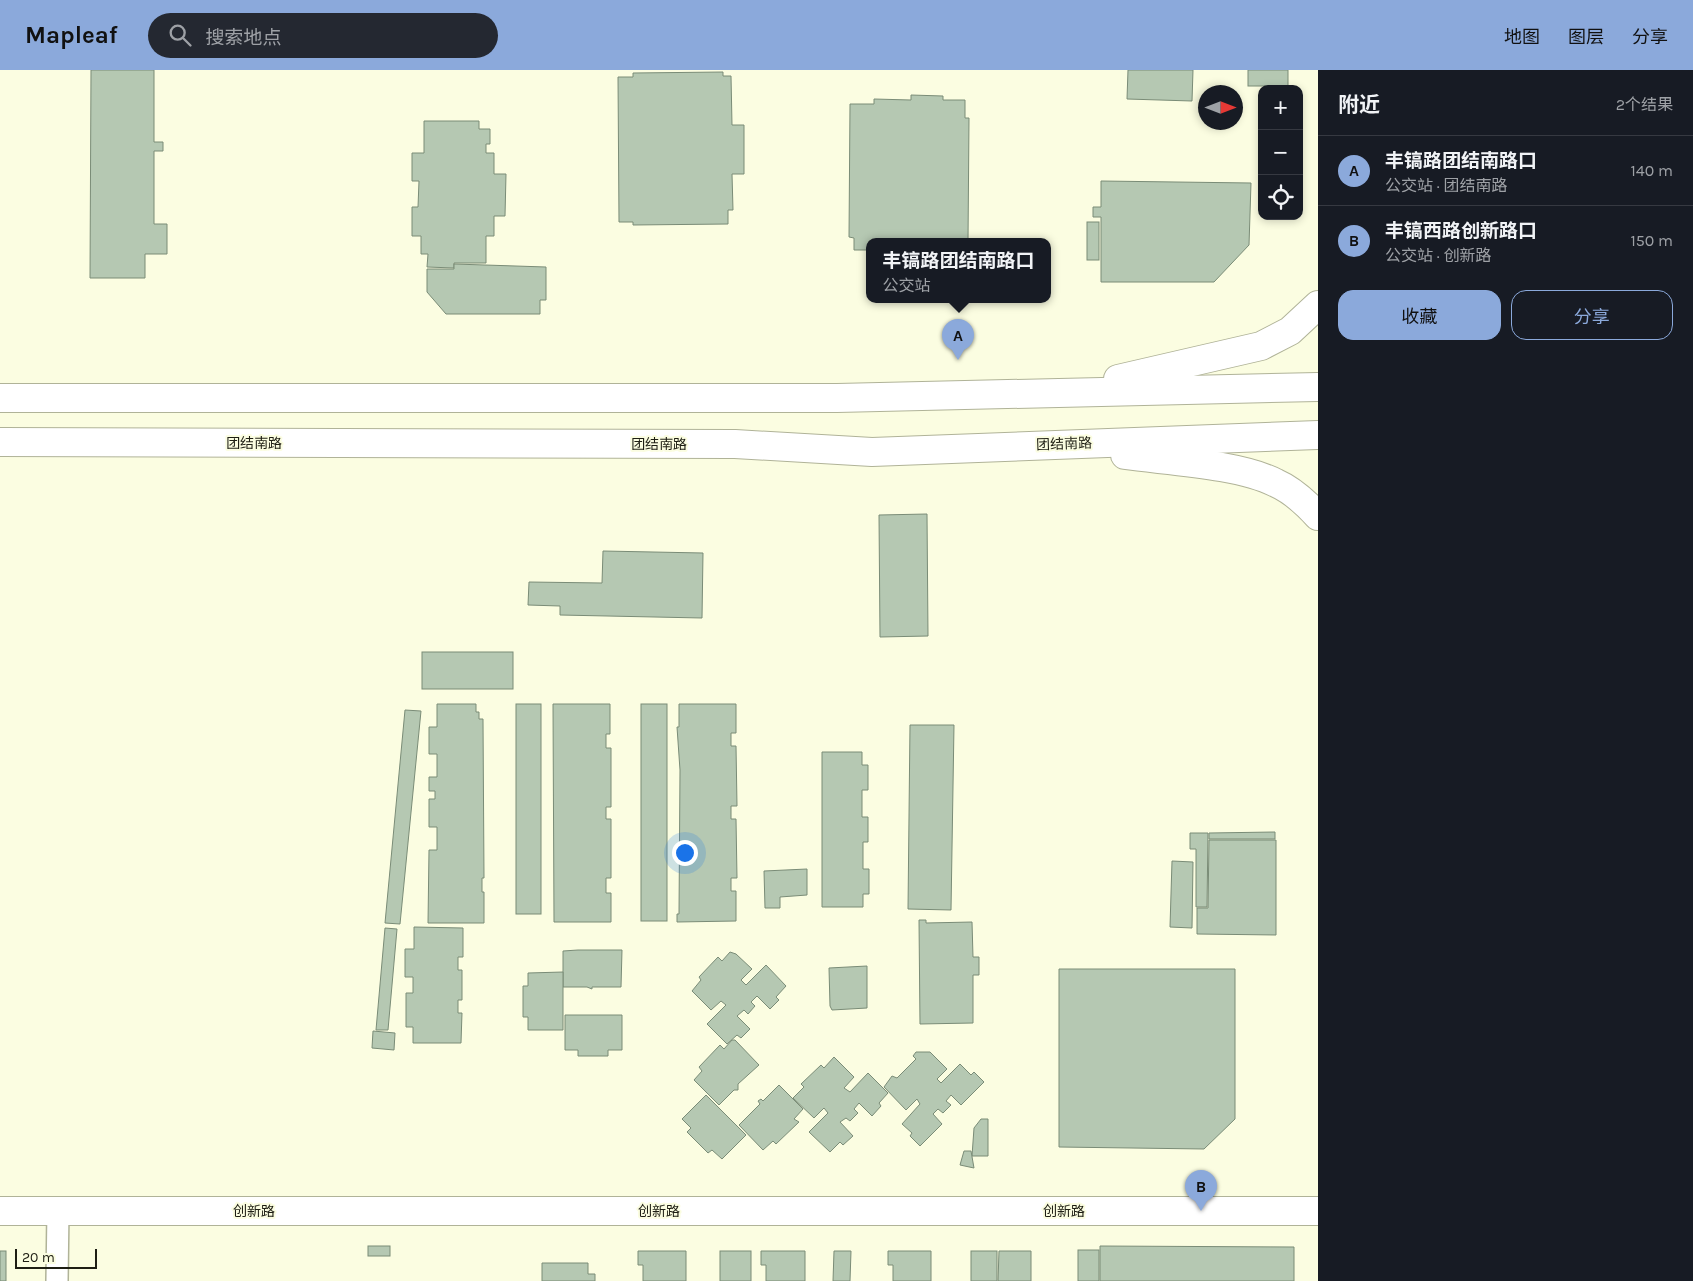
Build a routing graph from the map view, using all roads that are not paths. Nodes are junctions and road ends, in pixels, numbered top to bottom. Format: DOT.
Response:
graph roads {
  1 [pos="1318,304"];
  2 [pos="1318,387"];
  3 [pos="1057,392"];
  4 [pos="0,398"];
  5 [pos="1318,435"];
  6 [pos="0,442"];
  7 [pos="1052,445"];
  8 [pos="1318,516"];
  9 [pos="58,1210"];
  10 [pos="0,1211"];
  11 [pos="1318,1211"];
  12 [pos="57,1281"];
  1 -- 3 [label="main road"];
  2 -- 3 [label="main road"];
  3 -- 4 [label="main road"];
  5 -- 7 [label="main road, 团结南路"];
  6 -- 7 [label="main road, 团结南路"];
  7 -- 8 [label="main road"];
  9 -- 10 [label="main road, 创新路"];
  9 -- 11 [label="main road, 创新路"];
  9 -- 12 [label="street"];
}
